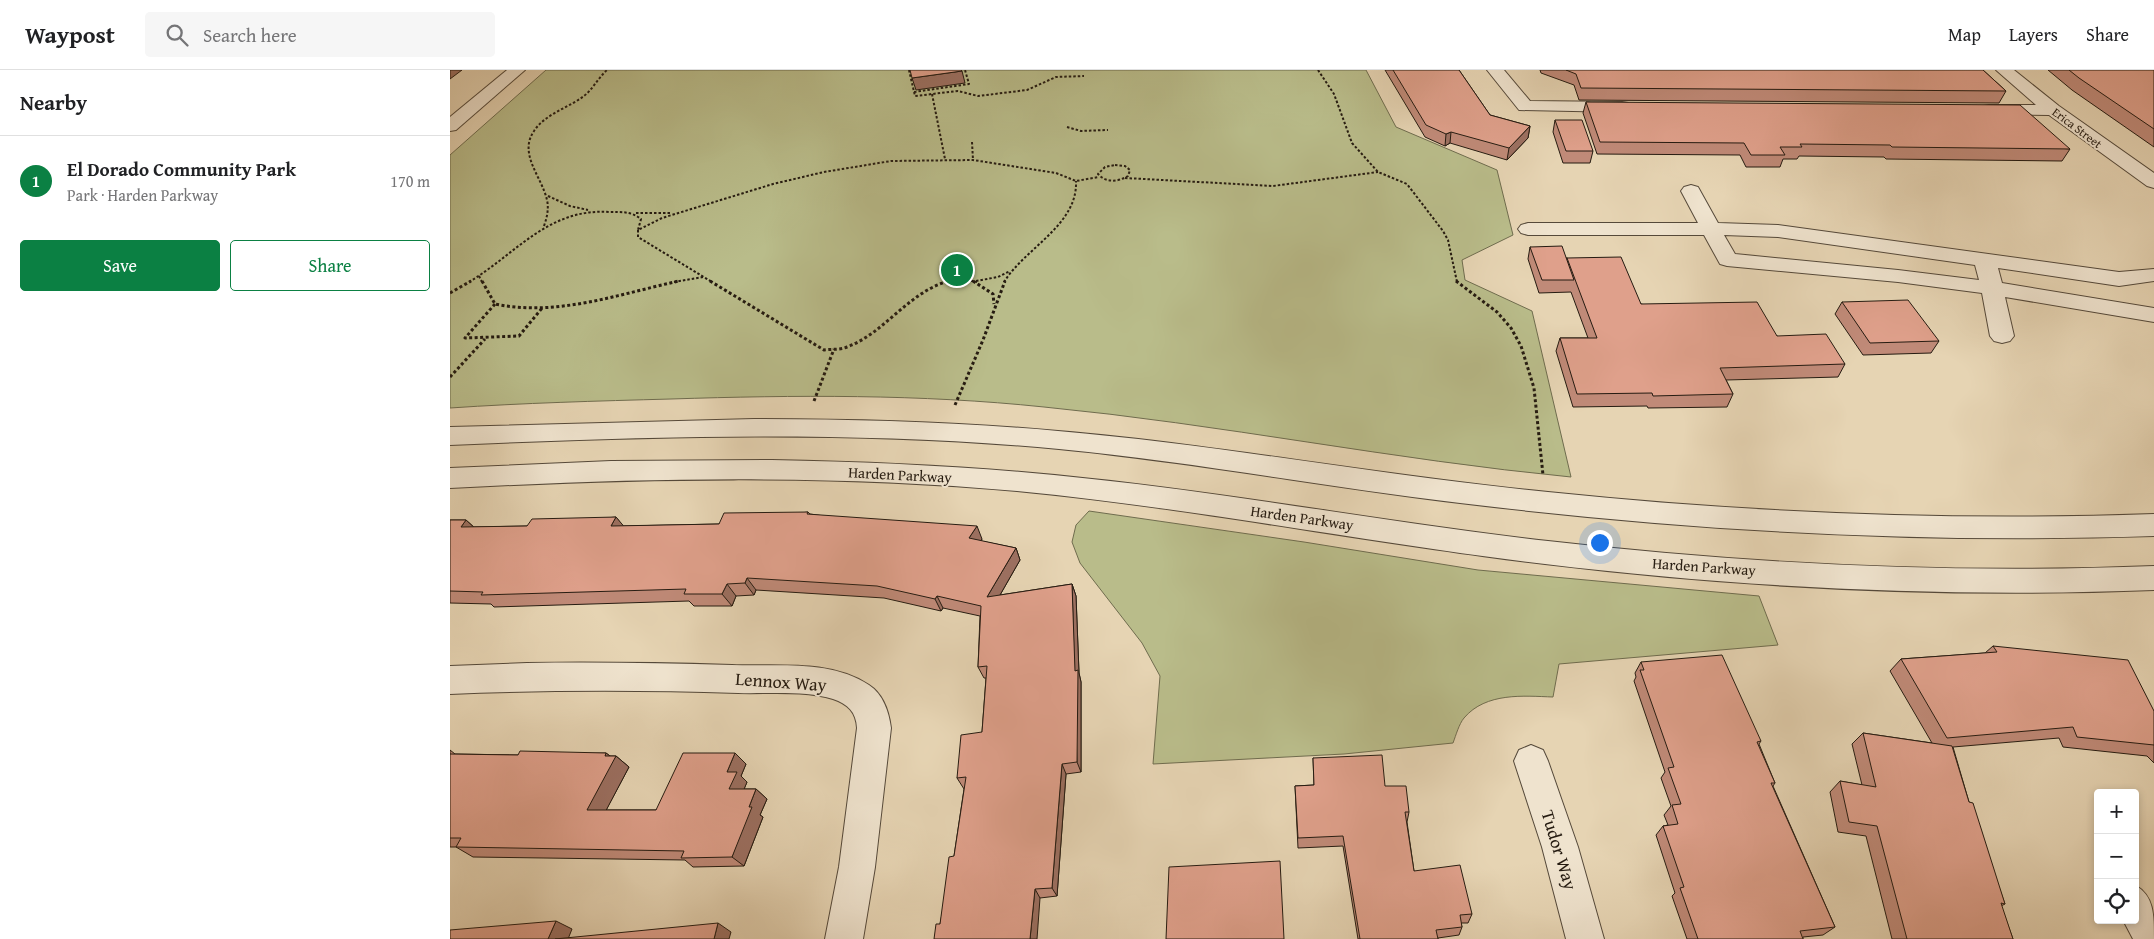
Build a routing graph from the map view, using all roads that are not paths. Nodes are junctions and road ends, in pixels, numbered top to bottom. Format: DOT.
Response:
graph roads {
  1 [pos="516,70"];
  2 [pos="1495,70"];
  3 [pos="2004,70"];
  4 [pos="1643,107"];
  5 [pos="1977,110"];
  6 [pos="2053,110"];
  7 [pos="450,126"];
  8 [pos="2154,182"];
  9 [pos="1691,191"];
  10 [pos="1528,229"];
  11 [pos="1711,229"];
  12 [pos="1727,260"];
  13 [pos="1986,261"];
  14 [pos="2154,276"];
  15 [pos="1739,283"];
  16 [pos="1992,288"];
  17 [pos="2154,314"];
  18 [pos="2002,336"];
  19 [pos="450,436"];
  20 [pos="450,478"];
  21 [pos="2154,525"];
  22 [pos="2154,578"];
  23 [pos="450,680"];
  24 [pos="1531,761"];
  25 [pos="2139,911"];
  26 [pos="2154,938"];
  27 [pos="844,939"];
  28 [pos="1585,939"];
  1 -- 7 [label="street"];
  2 -- 4 [label="street"];
  3 -- 6 [label="street, Erica Street"];
  5 -- 6 [label="street"];
  6 -- 8 [label="street, Erica Street"];
  9 -- 11 [label="street"];
  10 -- 11 [label="street"];
  11 -- 12 [label="street"];
  11 -- 13 [label="street"];
  12 -- 15 [label="street"];
  12 -- 16 [label="street"];
  13 -- 14 [label="street"];
  13 -- 16 [label="street"];
  16 -- 17 [label="street"];
  16 -- 18 [label="street"];
  19 -- 21 [label="street"];
  20 -- 22 [label="street, Harden Parkway"];
  23 -- 27 [label="street, Lennox Way"];
  24 -- 28 [label="street, Tudor Way"];
  25 -- 26 [label="street"];
}
